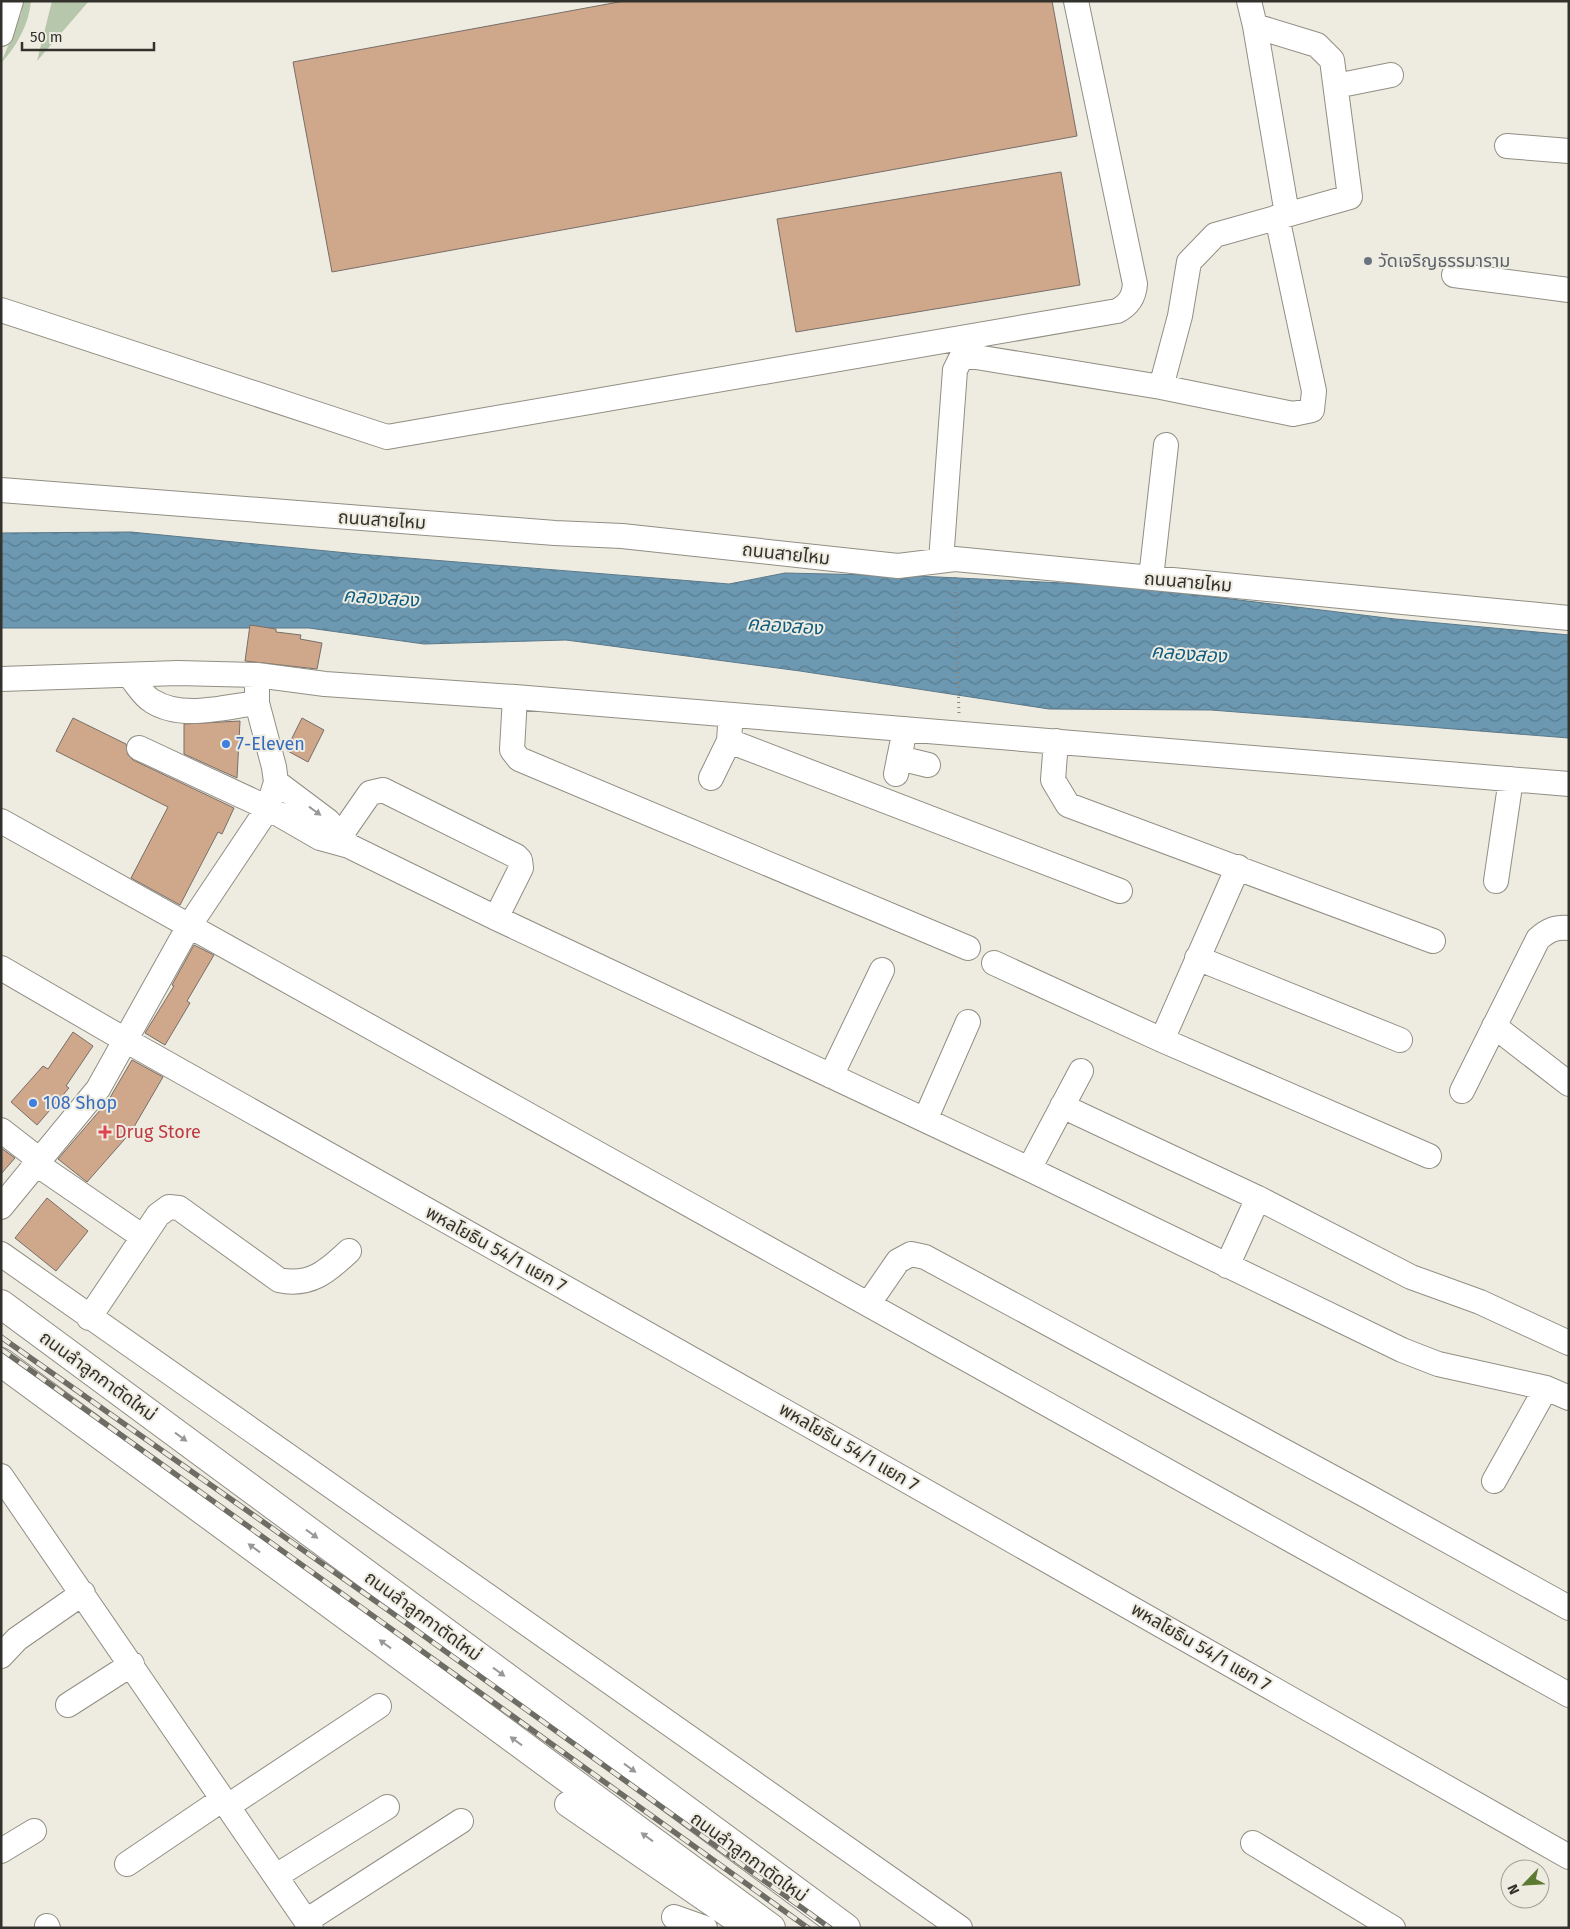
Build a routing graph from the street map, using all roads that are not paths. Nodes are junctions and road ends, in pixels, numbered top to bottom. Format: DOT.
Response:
graph roads {
  1 [pos="11,1"];
  2 [pos="1076,1"];
  3 [pos="1249,1"];
  4 [pos="1255,26"];
  5 [pos="1,34"];
  6 [pos="1391,75"];
  7 [pos="1336,86"];
  8 [pos="1507,146"];
  9 [pos="1569,152"];
  10 [pos="1282,216"];
  11 [pos="1454,275"];
  12 [pos="1569,290"];
  13 [pos="1,310"];
  14 [pos="1161,387"];
  15 [pos="1166,445"];
  16 [pos="1,490"];
  17 [pos="948,566"];
  18 [pos="1151,578"];
  19 [pos="1569,618"];
  20 [pos="129,675"];
  21 [pos="257,675"];
  22 [pos="1,679"];
  23 [pos="515,697"];
  24 [pos="257,703"];
  25 [pos="731,714"];
  26 [pos="905,729"];
  27 [pos="728,741"];
  28 [pos="1056,741"];
  29 [pos="139,748"];
  30 [pos="928,765"];
  31 [pos="712,778"];
  32 [pos="1511,779"];
  33 [pos="276,782"];
  34 [pos="1569,784"];
  35 [pos="268,808"];
  36 [pos="1,821"];
  37 [pos="342,841"];
  38 [pos="1238,867"];
  39 [pos="1496,881"];
  40 [pos="1120,890"];
  41 [pos="496,918"];
  42 [pos="189,926"];
  43 [pos="1569,928"];
  44 [pos="1433,941"];
  45 [pos="968,948"];
  46 [pos="1197,958"];
  47 [pos="994,963"];
  48 [pos="1,968"];
  49 [pos="882,970"];
  50 [pos="968,1022"];
  51 [pos="1494,1026"];
  52 [pos="1162,1040"];
  53 [pos="1400,1040"];
  54 [pos="126,1042"];
  55 [pos="1081,1072"];
  56 [pos="831,1076"];
  57 [pos="1569,1084"];
  58 [pos="1462,1091"];
  59 [pos="1062,1106"];
  60 [pos="925,1120"];
  61 [pos="1,1130"];
  62 [pos="1429,1156"];
  63 [pos="40,1163"];
  64 [pos="1029,1169"];
  65 [pos="1258,1198"];
  66 [pos="1,1207"];
  67 [pos="143,1237"];
  68 [pos="349,1251"];
  69 [pos="1,1254"];
  70 [pos="1226,1266"];
  71 [pos="869,1303"];
  72 [pos="1,1304"];
  73 [pos="89,1318"];
  74 [pos="1569,1343"];
  75 [pos="1,1362"];
  76 [pos="1546,1388"];
  77 [pos="1569,1398"];
  78 [pos="1,1476"];
  79 [pos="1494,1481"];
  80 [pos="84,1593"];
  81 [pos="1569,1608"];
  82 [pos="1,1656"];
  83 [pos="132,1664"];
  84 [pos="1569,1695"];
  85 [pos="68,1705"];
  86 [pos="379,1706"];
  87 [pos="226,1803"];
  88 [pos="567,1804"];
  89 [pos="387,1807"];
  90 [pos="461,1821"];
  91 [pos="34,1831"];
  92 [pos="1253,1843"];
  93 [pos="1,1851"];
  94 [pos="1569,1857"];
  95 [pos="127,1864"];
  96 [pos="276,1876"];
  97 [pos="674,1917"];
  98 [pos="309,1924"];
  99 [pos="705,1928"];
  100 [pos="747,1928"];
  101 [pos="771,1928"];
  102 [pos="846,1928"];
  103 [pos="960,1928"];
  104 [pos="1393,1928"];
  1 -- 5 [label="street"];
  2 -- 13 [label="street"];
  3 -- 4 [label="street"];
  4 -- 7 [label="street"];
  4 -- 10 [label="street"];
  6 -- 7 [label="street"];
  7 -- 10 [label="street"];
  8 -- 9 [label="street"];
  10 -- 14 [label="street"];
  10 -- 14 [label="street"];
  11 -- 12 [label="street"];
  14 -- 17 [label="street"];
  15 -- 18 [label="street"];
  16 -- 17 [label="street, ถนนสายไหม"];
  17 -- 18 [label="street, ถนนสายไหม"];
  18 -- 19 [label="street, ถนนสายไหม"];
  20 -- 21 [label="street"];
  20 -- 22 [label="street"];
  20 -- 24 [label="street"];
  21 -- 23 [label="street"];
  21 -- 24 [label="street"];
  23 -- 25 [label="street"];
  23 -- 45 [label="street"];
  24 -- 33 [label="street"];
  25 -- 26 [label="street"];
  25 -- 27 [label="street"];
  26 -- 28 [label="street"];
  26 -- 30 [label="street"];
  27 -- 31 [label="street"];
  27 -- 40 [label="street"];
  28 -- 32 [label="street"];
  28 -- 38 [label="street"];
  29 -- 35 [label="street"];
  32 -- 34 [label="street"];
  32 -- 39 [label="street"];
  33 -- 35 [label="street"];
  33 -- 37 [label="street, one-way"];
  35 -- 37 [label="street"];
  35 -- 42 [label="street"];
  36 -- 42 [label="street"];
  37 -- 41 [label="street"];
  37 -- 41 [label="street"];
  38 -- 44 [label="street"];
  38 -- 46 [label="street"];
  41 -- 56 [label="street"];
  42 -- 54 [label="street"];
  42 -- 71 [label="street"];
  43 -- 51 [label="street"];
  46 -- 52 [label="street"];
  46 -- 53 [label="street"];
  47 -- 52 [label="street"];
  48 -- 54 [label="street, พหลโยธิน 54/1 แยก 7"];
  49 -- 56 [label="street"];
  50 -- 60 [label="street"];
  51 -- 57 [label="street"];
  51 -- 58 [label="street"];
  52 -- 62 [label="street"];
  54 -- 63 [label="street"];
  54 -- 94 [label="street, พหลโยธิน 54/1 แยก 7"];
  55 -- 59 [label="street"];
  56 -- 60 [label="street"];
  59 -- 64 [label="street"];
  59 -- 65 [label="street"];
  60 -- 64 [label="street"];
  61 -- 63 [label="street"];
  63 -- 66 [label="street"];
  63 -- 67 [label="street"];
  64 -- 70 [label="street"];
  65 -- 70 [label="street"];
  65 -- 74 [label="street"];
  67 -- 68 [label="street"];
  67 -- 73 [label="street"];
  69 -- 73 [label="street"];
  70 -- 76 [label="street"];
  71 -- 81 [label="street"];
  71 -- 84 [label="street"];
  72 -- 102 [label="main road, ถนนลำลูกกาตัดใหม่, one-way"];
  73 -- 103 [label="street"];
  101 -- 75 [label="main road, one-way"];
  76 -- 77 [label="street"];
  76 -- 79 [label="street"];
  78 -- 80 [label="street"];
  80 -- 82 [label="street"];
  80 -- 83 [label="street"];
  83 -- 85 [label="street"];
  83 -- 87 [label="street"];
  86 -- 87 [label="street"];
  87 -- 95 [label="street"];
  87 -- 96 [label="street"];
  88 -- 100 [label="street"];
  89 -- 96 [label="street"];
  90 -- 98 [label="street"];
  91 -- 93 [label="street"];
  92 -- 104 [label="street"];
  96 -- 98 [label="street"];
  97 -- 99 [label="street"];
}
